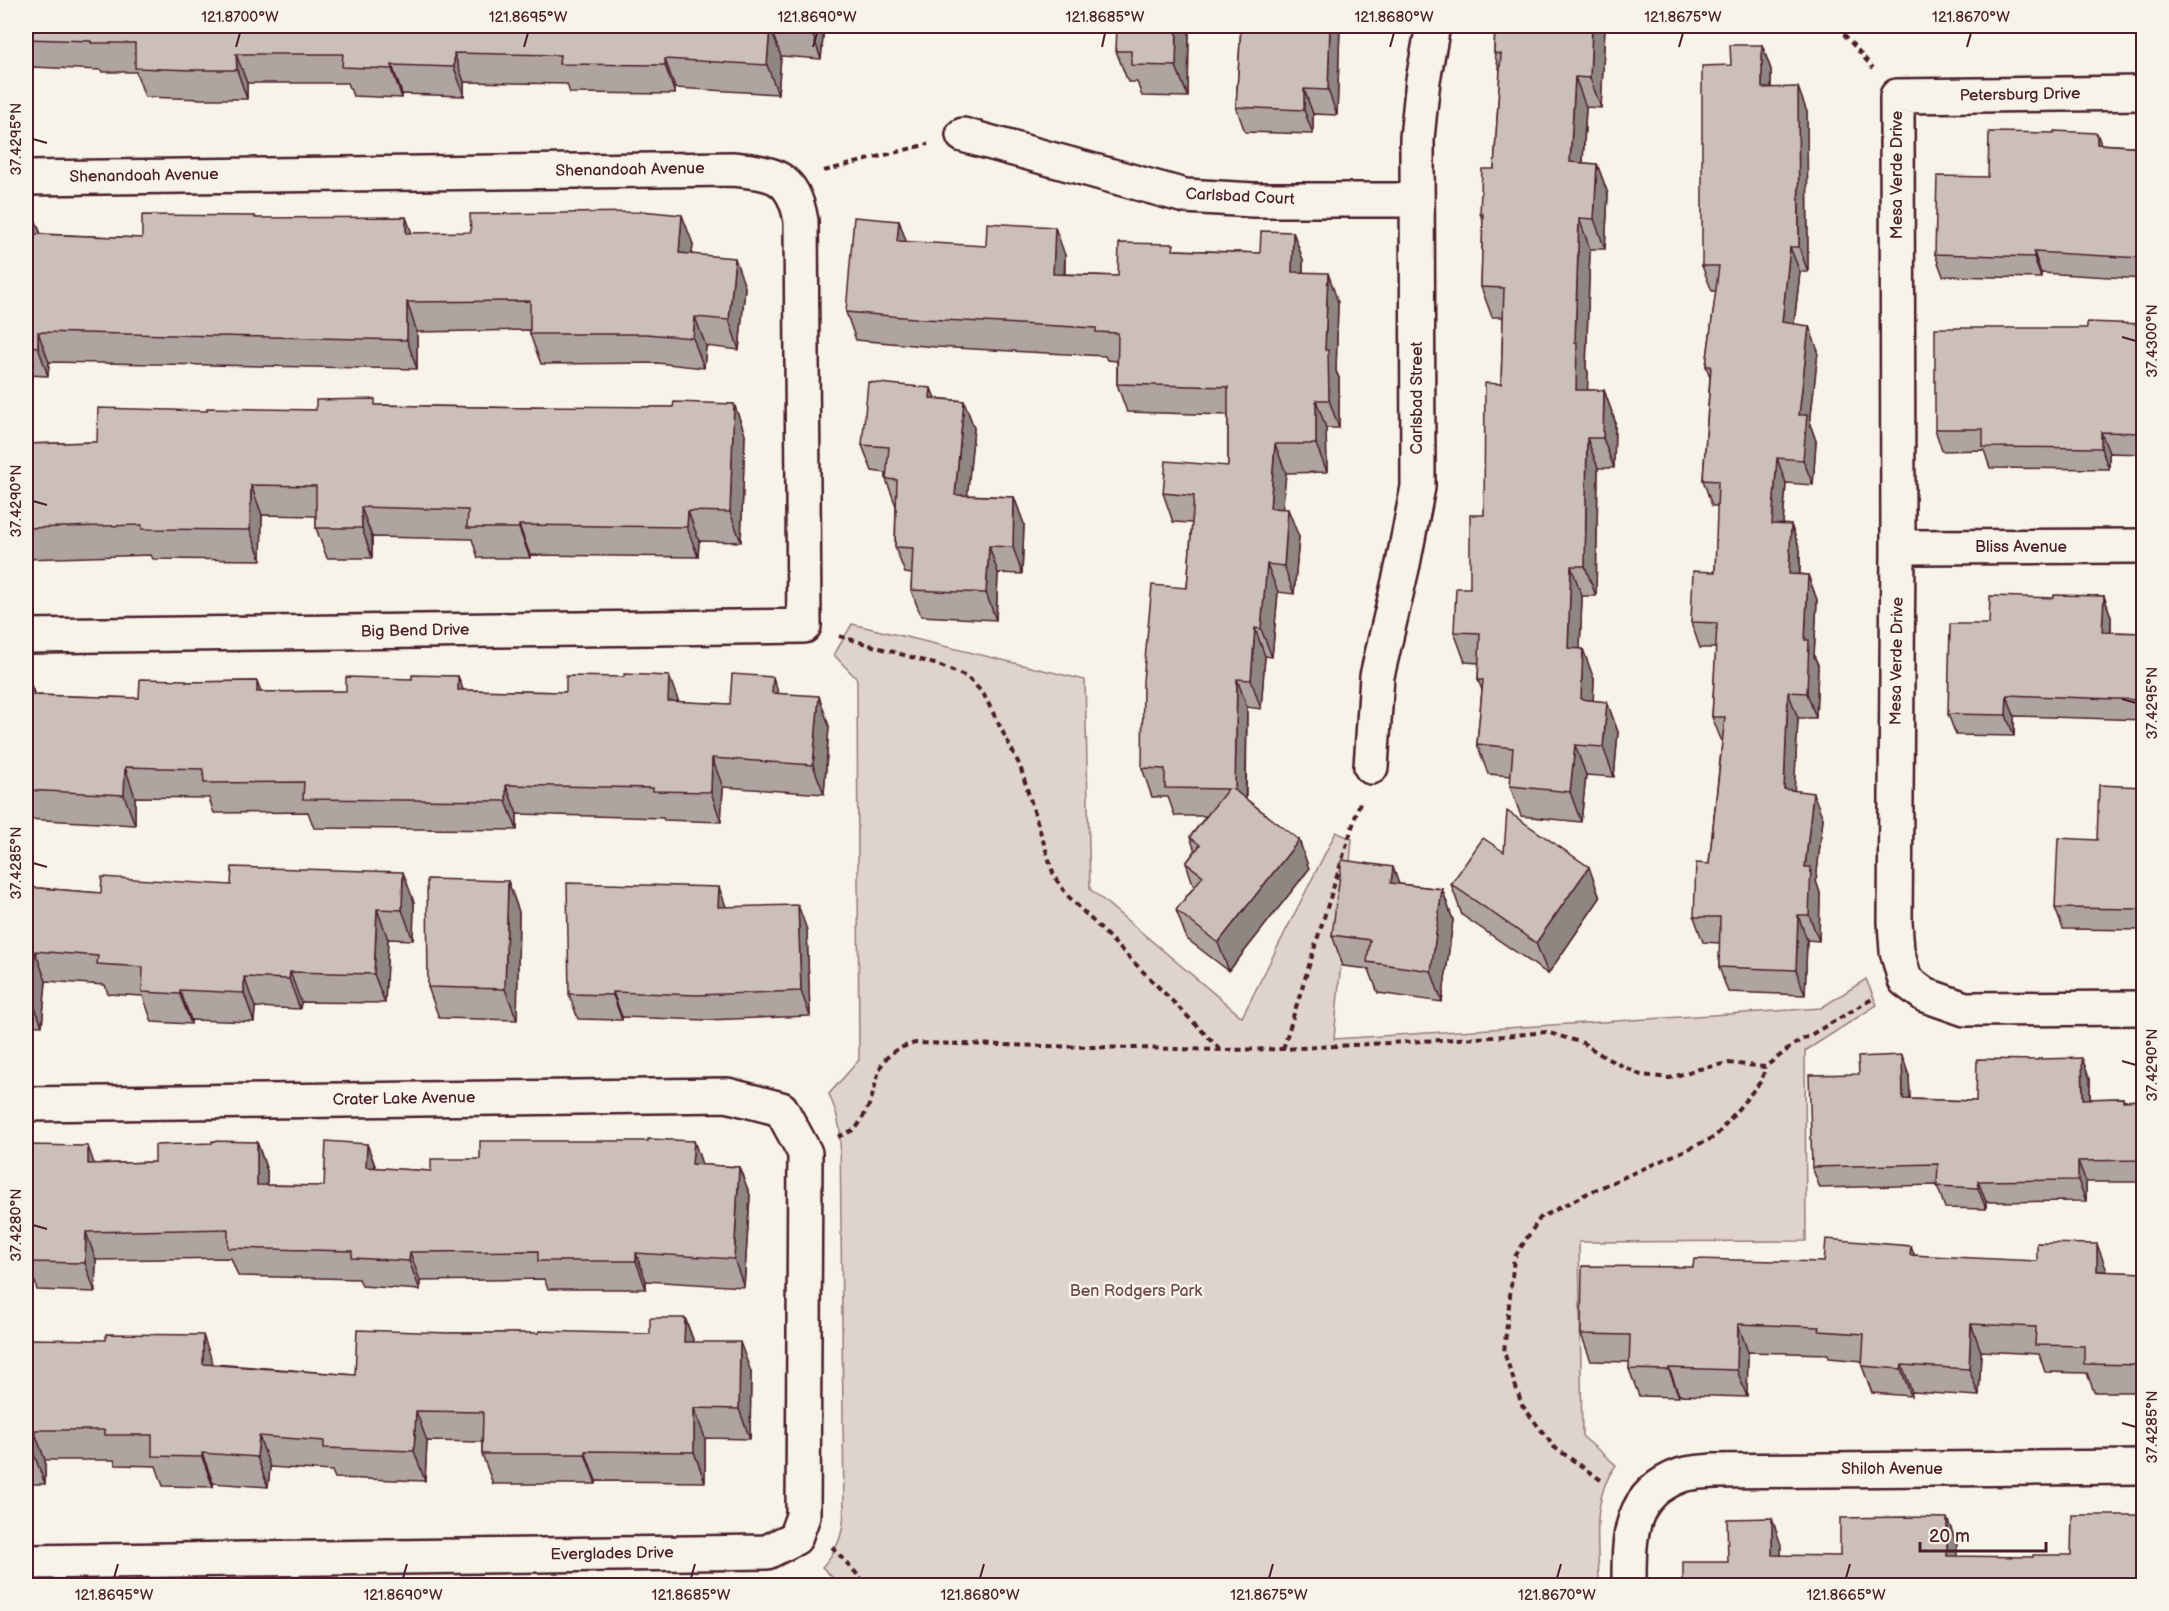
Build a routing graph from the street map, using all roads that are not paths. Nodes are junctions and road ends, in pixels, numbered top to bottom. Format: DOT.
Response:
graph roads {
  1 [pos="1433,26"];
  2 [pos="2144,93"];
  3 [pos="1897,96"];
  4 [pos="963,135"];
  5 [pos="26,178"];
  6 [pos="1416,200"];
  7 [pos="2144,546"];
  8 [pos="1898,547"];
  9 [pos="804,626"];
  10 [pos="26,636"];
  11 [pos="1371,767"];
  12 [pos="2144,1008"];
  13 [pos="26,1104"];
  14 [pos="781,1109"];
  15 [pos="2144,1467"];
  16 [pos="26,1562"];
  17 [pos="1629,1586"];
  1 -- 6 [label="street, Carlsbad Street"];
  2 -- 3 [label="street, Petersburg Drive"];
  3 -- 8 [label="street, Mesa Verde Drive"];
  4 -- 6 [label="street, Carlsbad Court"];
  5 -- 9 [label="street, Shenandoah Avenue"];
  6 -- 11 [label="street, Carlsbad Street"];
  7 -- 8 [label="street, Bliss Avenue"];
  8 -- 12 [label="street, Mesa Verde Drive"];
  9 -- 10 [label="street, Big Bend Drive"];
  13 -- 14 [label="street, Crater Lake Avenue"];
  14 -- 16 [label="street, Everglades Drive"];
  15 -- 17 [label="street, Shiloh Avenue"];
}
